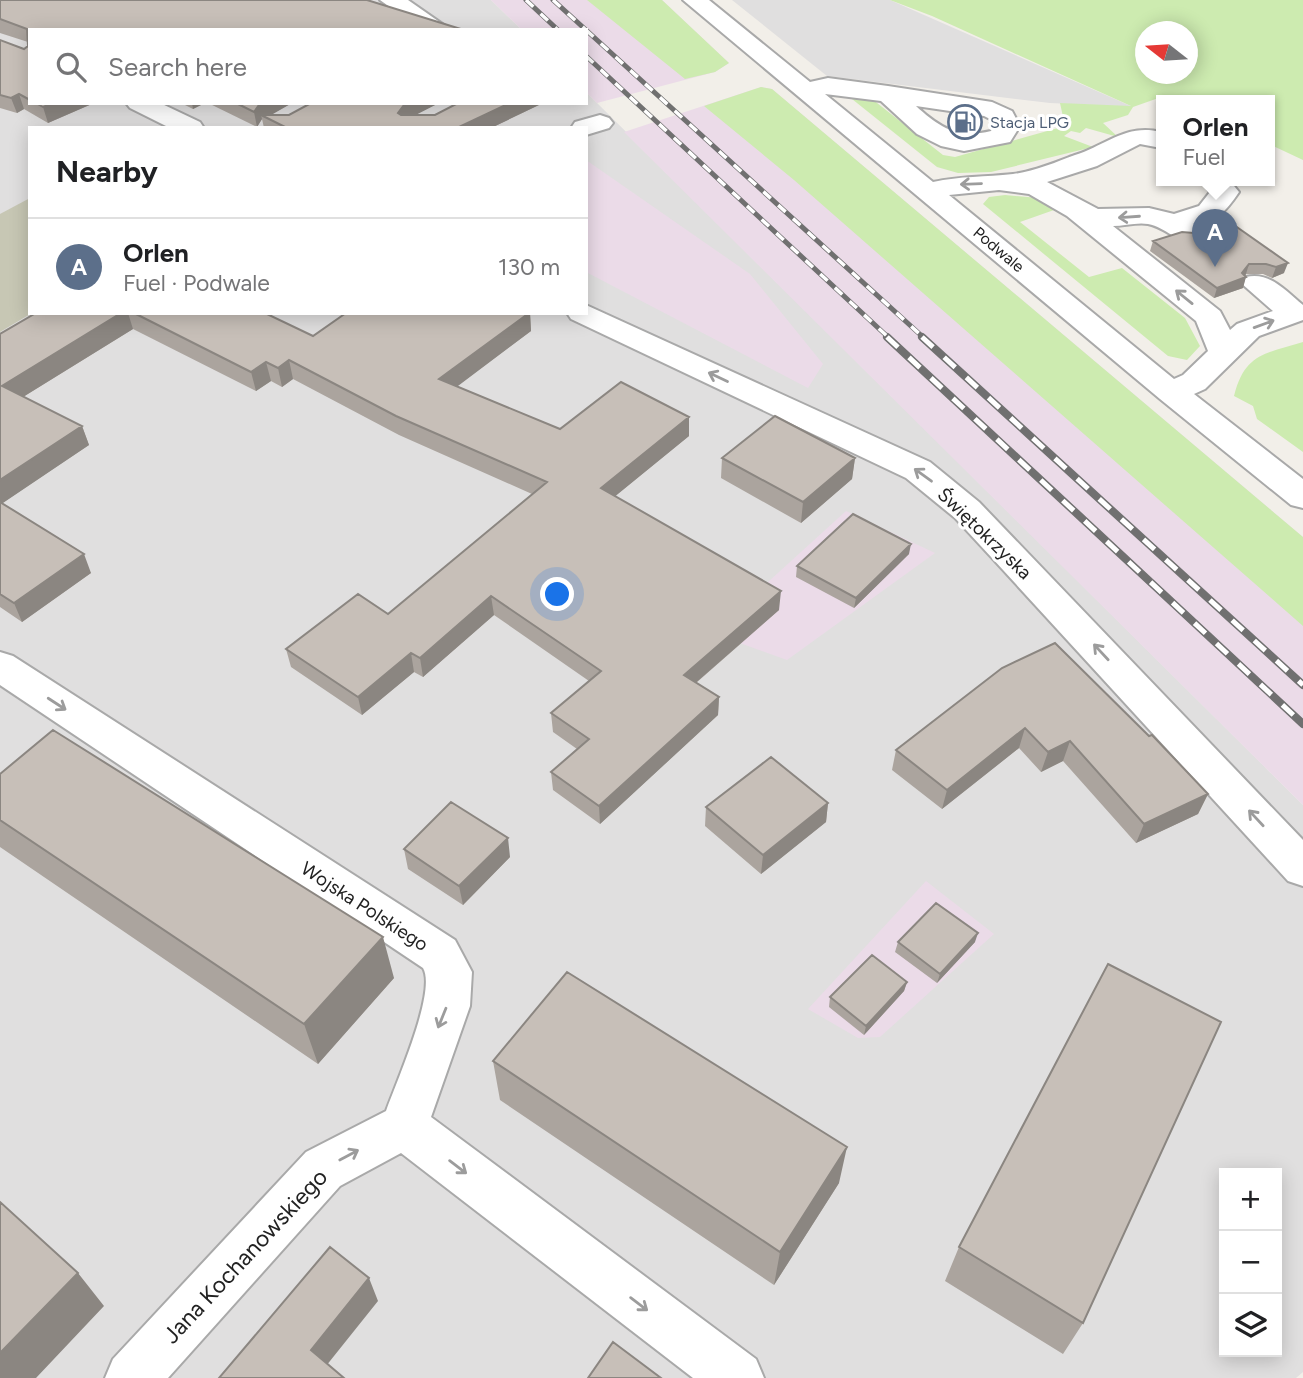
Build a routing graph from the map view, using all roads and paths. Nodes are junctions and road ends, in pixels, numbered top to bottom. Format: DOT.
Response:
graph roads {
  1 [pos="393,0"];
  2 [pos="695,0"];
  3 [pos="436,28"];
  4 [pos="805,91"];
  5 [pos="888,94"];
  6 [pos="143,105"];
  7 [pos="187,126"];
  8 [pos="1156,139"];
  9 [pos="1014,183"];
  10 [pos="1219,186"];
  11 [pos="928,191"];
  12 [pos="1080,214"];
  13 [pos="1256,283"];
  14 [pos="586,315"];
  15 [pos="1224,351"];
  16 [pos="1171,392"];
  17 [pos="1303,497"];
  18 [pos="0,666"];
  19 [pos="1303,868"];
  20 [pos="404,1126"];
  21 [pos="132,1378"];
  22 [pos="737,1378"];
  1 -- 3 [label="street"];
  2 -- 4 [label="street, Podwale"];
  4 -- 5 [label="street"];
  4 -- 11 [label="street, Podwale"];
  6 -- 7 [label="street"];
  8 -- 9 [label="street"];
  9 -- 11 [label="street, one-way"];
  9 -- 12 [label="street"];
  10 -- 12 [label="street, one-way"];
  11 -- 16 [label="street, Podwale"];
  15 -- 12 [label="street, one-way"];
  15 -- 13 [label="street, one-way"];
  19 -- 14 [label="street, Świętokrzyska, one-way"];
  15 -- 16 [label="street"];
  16 -- 17 [label="street, Podwale"];
  18 -- 20 [label="street, Wojska Polskiego, one-way"];
  21 -- 20 [label="street, Jana Kochanowskiego, one-way"];
  20 -- 22 [label="street, one-way"];
}
